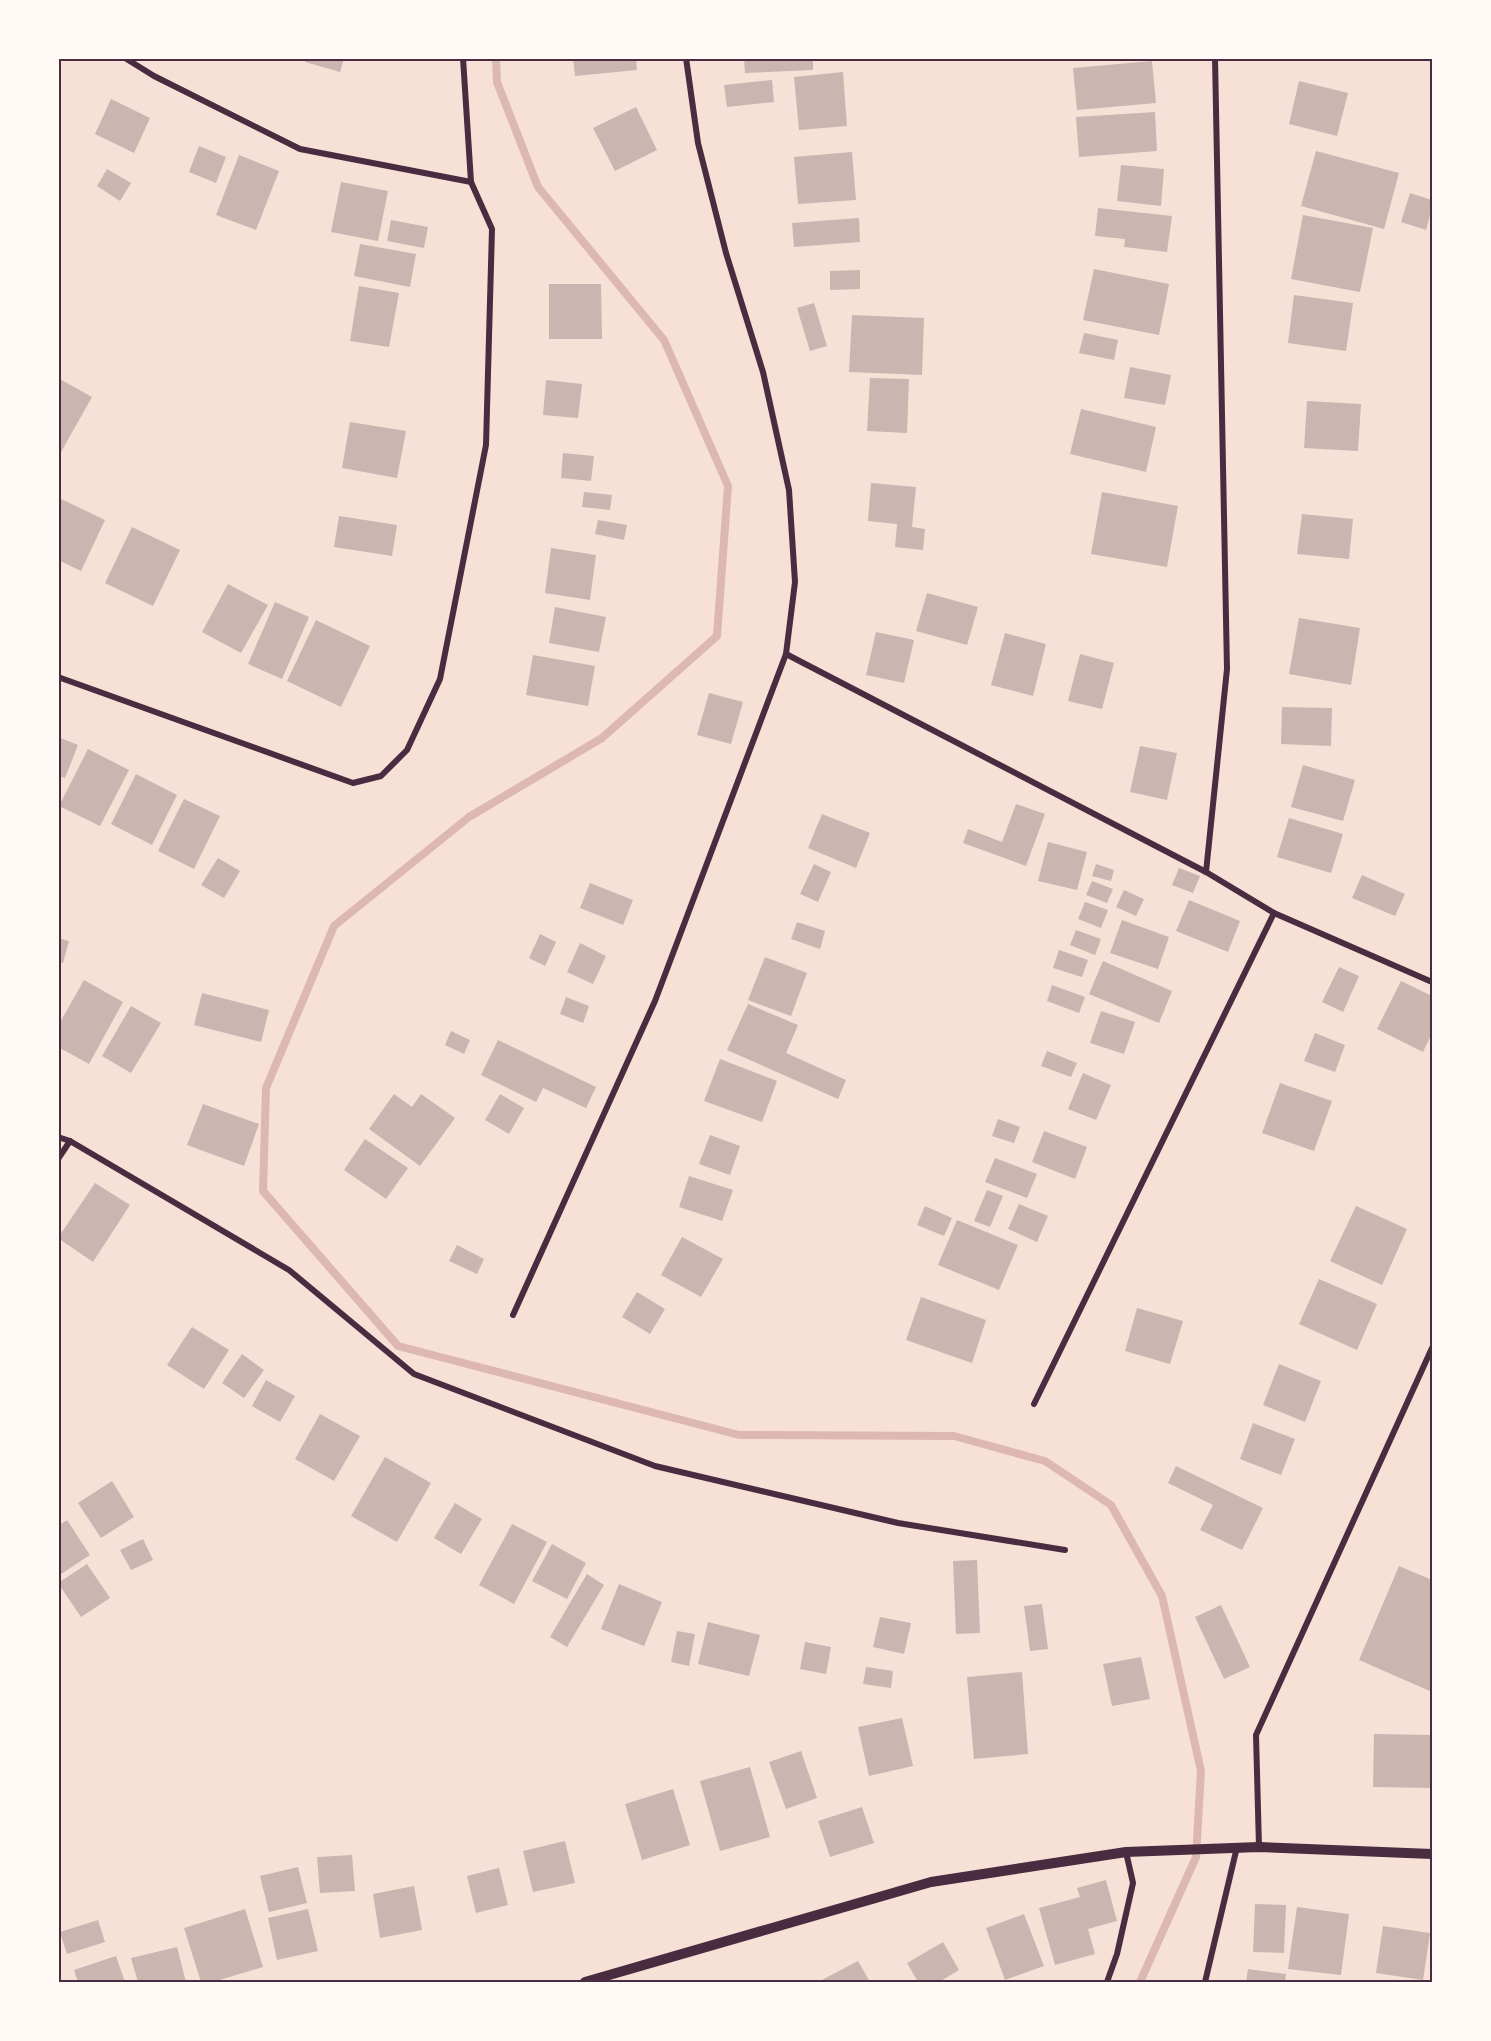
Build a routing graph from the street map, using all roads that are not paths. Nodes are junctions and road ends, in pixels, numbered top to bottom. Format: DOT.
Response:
graph roads {
  1 [pos="125,58"];
  2 [pos="463,58"];
  3 [pos="686,58"];
  4 [pos="1215,58"];
  5 [pos="471,182"];
  6 [pos="786,654"];
  7 [pos="58,676"];
  8 [pos="1206,872"];
  9 [pos="1274,912"];
  10 [pos="1432,982"];
  11 [pos="58,1137"];
  12 [pos="70,1141"];
  13 [pos="58,1160"];
  14 [pos="513,1315"];
  15 [pos="1432,1348"];
  16 [pos="1034,1404"];
  17 [pos="1065,1550"];
  18 [pos="1237,1847"];
  19 [pos="1259,1847"];
  20 [pos="1126,1852"];
  21 [pos="1432,1854"];
  22 [pos="585,1983"];
  23 [pos="1107,1983"];
  24 [pos="1206,1983"];
  1 -- 5 [label="street"];
  2 -- 5 [label="street"];
  3 -- 6 [label="street"];
  4 -- 8 [label="street"];
  5 -- 7 [label="street"];
  6 -- 8 [label="street"];
  6 -- 14 [label="street"];
  8 -- 9 [label="street"];
  9 -- 10 [label="street"];
  9 -- 16 [label="street"];
  11 -- 12 [label="street"];
  12 -- 13 [label="street"];
  12 -- 17 [label="street"];
  15 -- 19 [label="street"];
  18 -- 19 [label="street"];
  18 -- 20 [label="street"];
  18 -- 24 [label="street"];
  19 -- 21 [label="street"];
  20 -- 22 [label="street"];
  20 -- 23 [label="street"];
}
